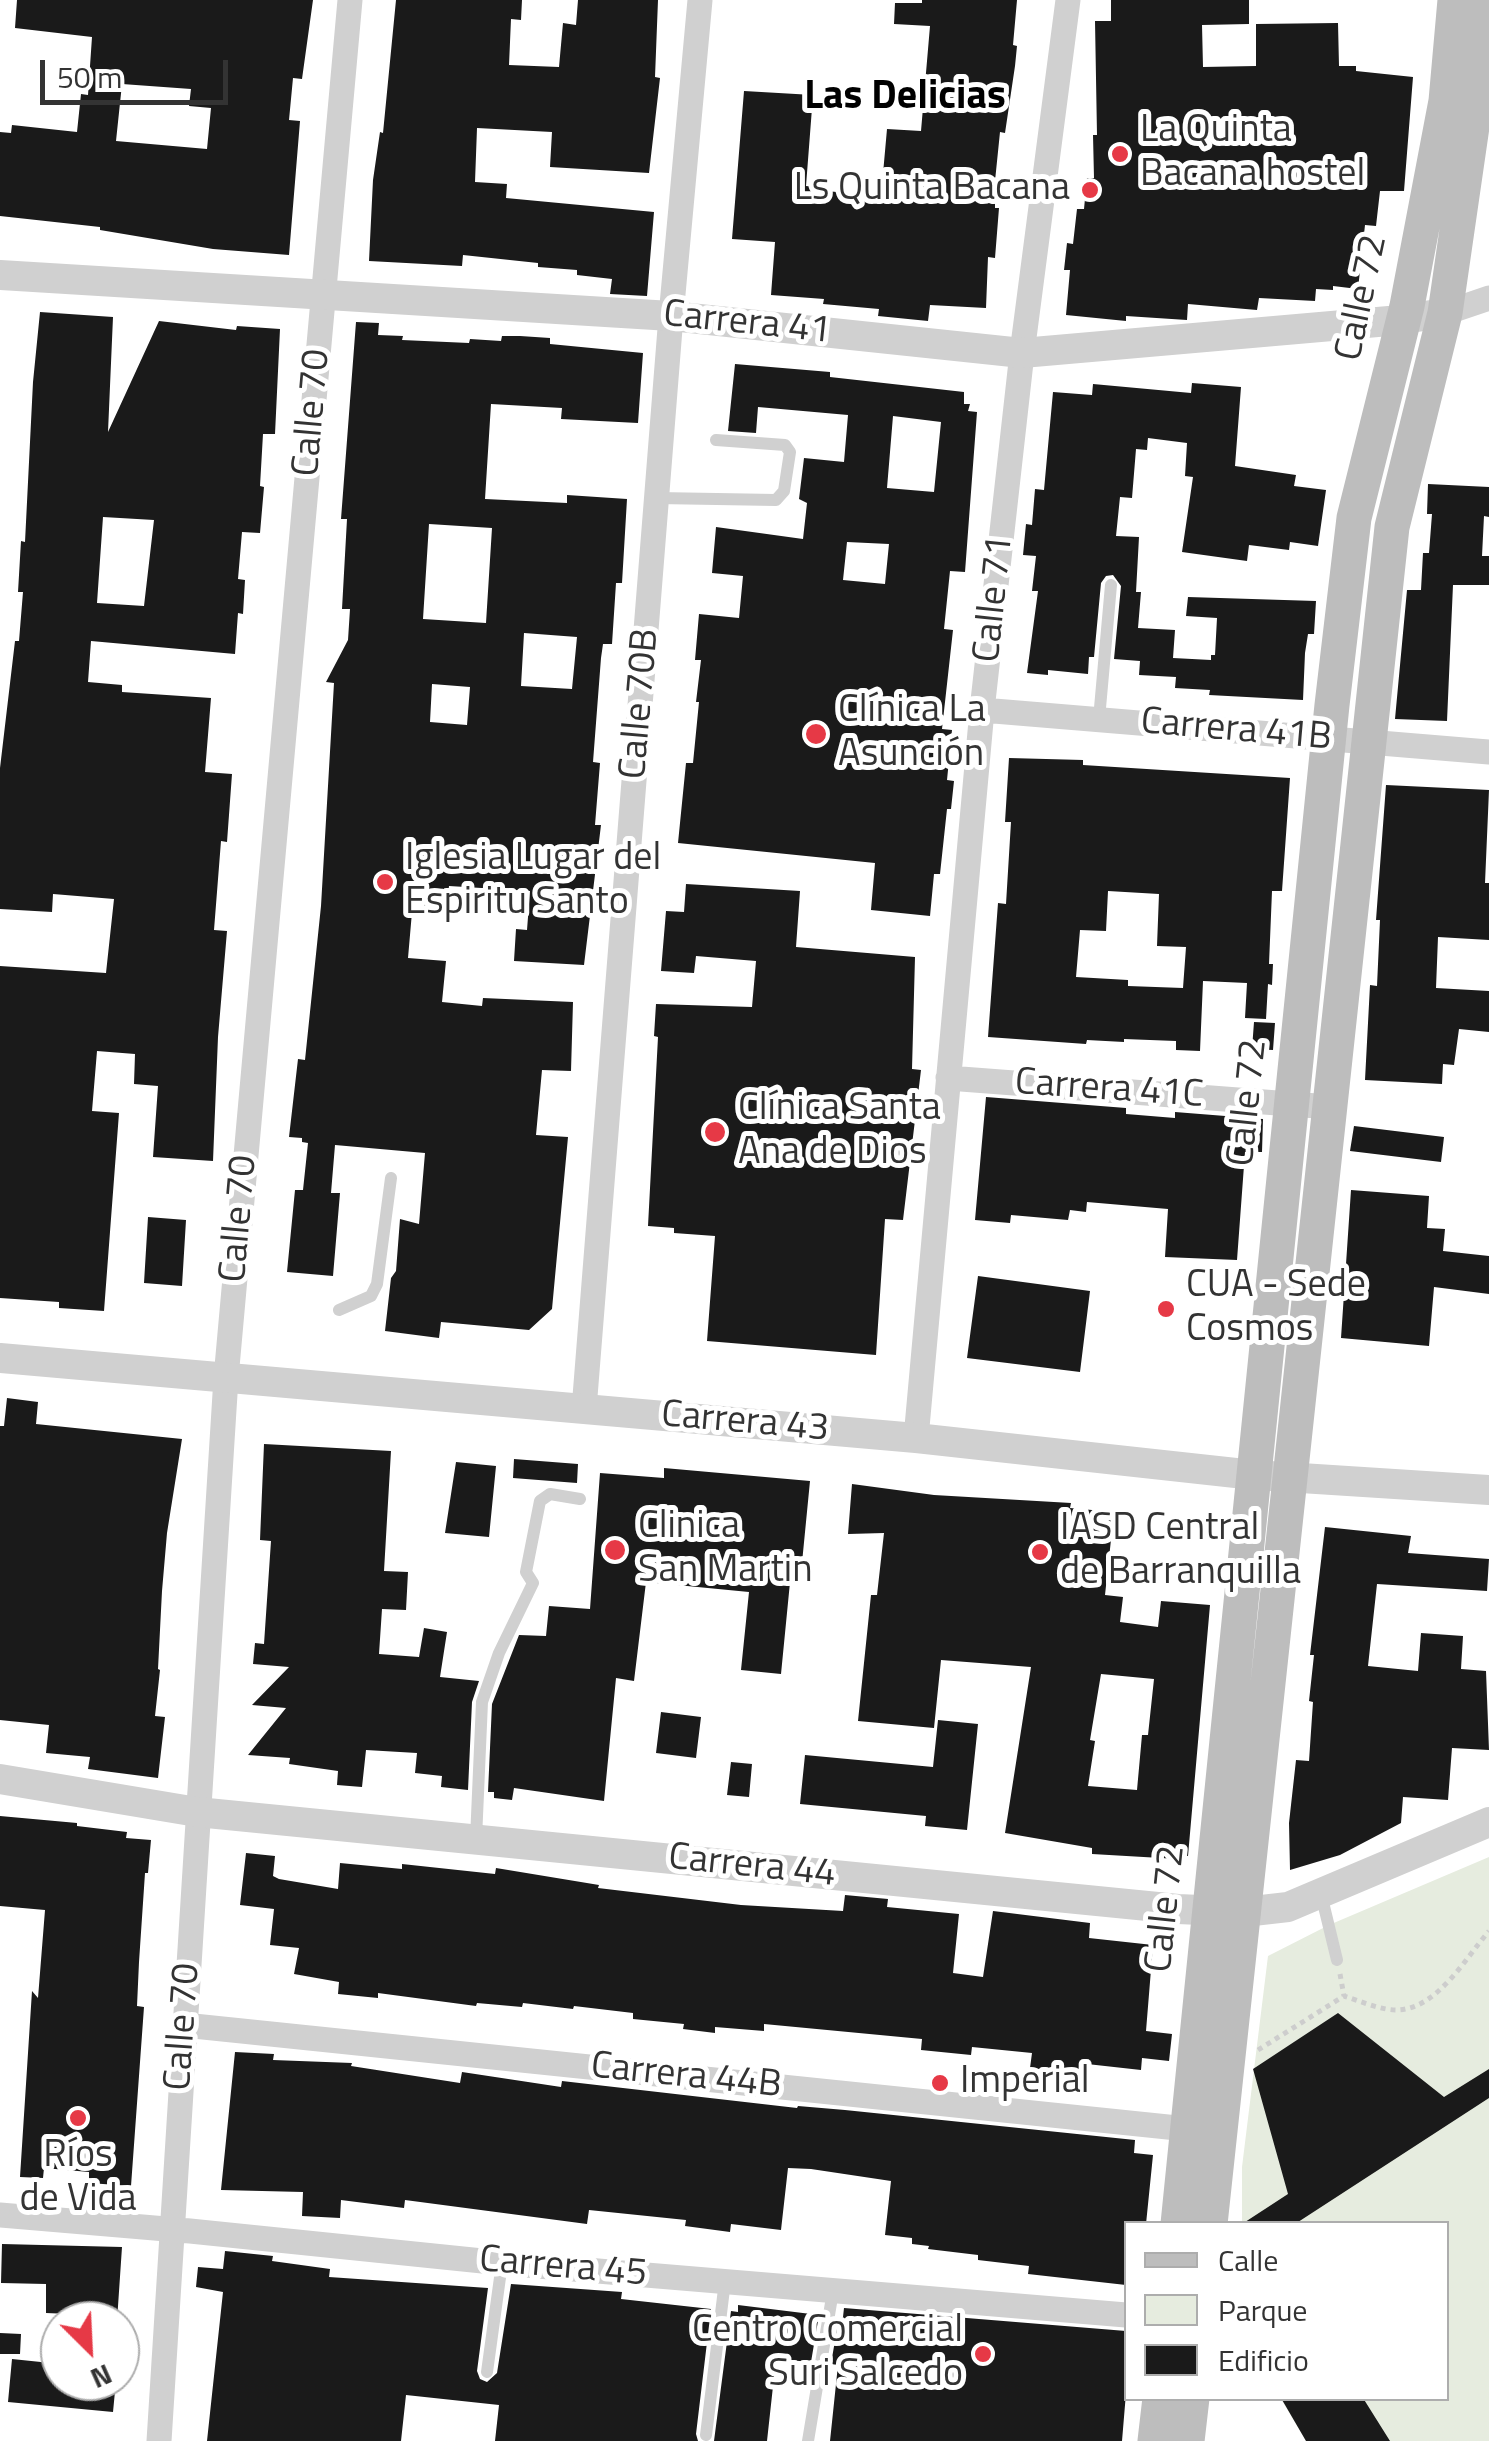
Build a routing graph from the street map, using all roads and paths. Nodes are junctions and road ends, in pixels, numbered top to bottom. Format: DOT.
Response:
graph roads {
  1 [pos="350,0"];
  2 [pos="700,0"];
  3 [pos="1068,0"];
  4 [pos="1455,0"];
  5 [pos="1484,0"];
  6 [pos="0,275"];
  7 [pos="324,295"];
  8 [pos="1489,298"];
  9 [pos="1445,313"];
  10 [pos="671,316"];
  11 [pos="1404,320"];
  12 [pos="1022,353"];
  13 [pos="716,440"];
  14 [pos="657,498"];
  15 [pos="1111,585"];
  16 [pos="982,710"];
  17 [pos="1099,720"];
  18 [pos="1330,739"];
  19 [pos="1369,742"];
  20 [pos="1489,752"];
  21 [pos="948,1078"];
  22 [pos="1292,1103"];
  23 [pos="1330,1107"];
  24 [pos="391,1178"];
  25 [pos="339,1310"];
  26 [pos="0,1358"];
  27 [pos="226,1378"];
  28 [pos="584,1409"];
  29 [pos="916,1438"];
  30 [pos="1254,1475"];
  31 [pos="1290,1477"];
  32 [pos="1489,1490"];
  33 [pos="580,1498"];
  34 [pos="0,1779"];
  35 [pos="197,1812"];
  36 [pos="1489,1822"];
  37 [pos="476,1839"];
  38 [pos="1321,1893"];
  39 [pos="1227,1911"];
  40 [pos="1489,1932"];
  41 [pos="1337,1960"];
  42 [pos="184,2025"];
  43 [pos="1247,2056"];
  44 [pos="1187,2129"];
  45 [pos="0,2215"];
  46 [pos="1178,2221"];
  47 [pos="1210,2221"];
  48 [pos="172,2229"];
  49 [pos="502,2264"];
  50 [pos="724,2281"];
  51 [pos="833,2290"];
  52 [pos="1124,2315"];
  53 [pos="487,2372"];
  54 [pos="1160,2401"];
  55 [pos="1192,2401"];
  56 [pos="706,2434"];
  57 [pos="159,2441"];
  58 [pos="808,2441"];
  59 [pos="1155,2441"];
  60 [pos="1187,2441"];
  1 -- 7 [label="street, Calle 70"];
  2 -- 10 [label="street, Calle 70B"];
  3 -- 12 [label="street, Calle 71"];
  4 -- 11 [label="main road, Calle 72"];
  5 -- 9 [label="main road, Calle 72"];
  6 -- 7 [label="street, Carrera 41"];
  7 -- 10 [label="street, Carrera 41"];
  7 -- 27 [label="street, Calle 70"];
  8 -- 9 [label="street, Carrera 41"];
  9 -- 11 [label="street, Carrera 41"];
  9 -- 19 [label="main road, Calle 72"];
  10 -- 12 [label="street, Carrera 41"];
  10 -- 14 [label="street, Calle 70B"];
  11 -- 12 [label="street, Carrera 41"];
  11 -- 18 [label="main road, Calle 72"];
  12 -- 16 [label="street, Calle 71"];
  13 -- 14 [label="lane"];
  14 -- 28 [label="street, Calle 70B"];
  15 -- 17 [label="lane"];
  16 -- 17 [label="street, Carrera 41B"];
  16 -- 21 [label="street, Calle 71"];
  17 -- 18 [label="street, Carrera 41B"];
  18 -- 19 [label="street, Carrera 41B"];
  18 -- 22 [label="main road, Calle 72"];
  19 -- 20 [label="street, Carrera 41B"];
  19 -- 23 [label="main road, Calle 72"];
  21 -- 22 [label="street, Carrera 41C"];
  21 -- 29 [label="street, Calle 71"];
  22 -- 23 [label="street, Carrera 41C"];
  22 -- 30 [label="main road, Calle 72"];
  23 -- 31 [label="main road, Calle 72"];
  24 -- 25 [label="lane"];
  26 -- 27 [label="street, Carrera 43"];
  27 -- 28 [label="street, Carrera 43"];
  27 -- 35 [label="street, Calle 70"];
  28 -- 29 [label="street, Carrera 43"];
  29 -- 30 [label="street, Carrera 43"];
  30 -- 31 [label="street, Carrera 43"];
  30 -- 39 [label="main road, Calle 72"];
  31 -- 32 [label="street, Carrera 43"];
  31 -- 39 [label="main road, Calle 72"];
  33 -- 37 [label="lane"];
  34 -- 35 [label="street, Carrera 44"];
  35 -- 37 [label="street, Carrera 44"];
  35 -- 42 [label="street, Calle 70"];
  36 -- 38 [label="street, Carrera 44"];
  37 -- 39 [label="street, Carrera 44"];
  38 -- 39 [label="street, Carrera 44"];
  38 -- 41 [label="lane"];
  39 -- 44 [label="main road, Calle 72"];
  39 -- 47 [label="main road, Calle 72"];
  40 -- 43 [label="path"];
  42 -- 44 [label="street, Carrera 44B"];
  42 -- 48 [label="street, Calle 70"];
  44 -- 46 [label="main road, Calle 72"];
  45 -- 48 [label="street, Carrera 45"];
  48 -- 49 [label="street, Carrera 45"];
  48 -- 57 [label="street, Calle 70"];
  49 -- 50 [label="street, Carrera 45"];
  49 -- 53 [label="lane"];
  50 -- 51 [label="street, Carrera 45"];
  50 -- 56 [label="lane"];
  51 -- 52 [label="street, Carrera 45"];
  51 -- 58 [label="lane"];
  54 -- 59 [label="main road"];
  55 -- 60 [label="main road"];
}
